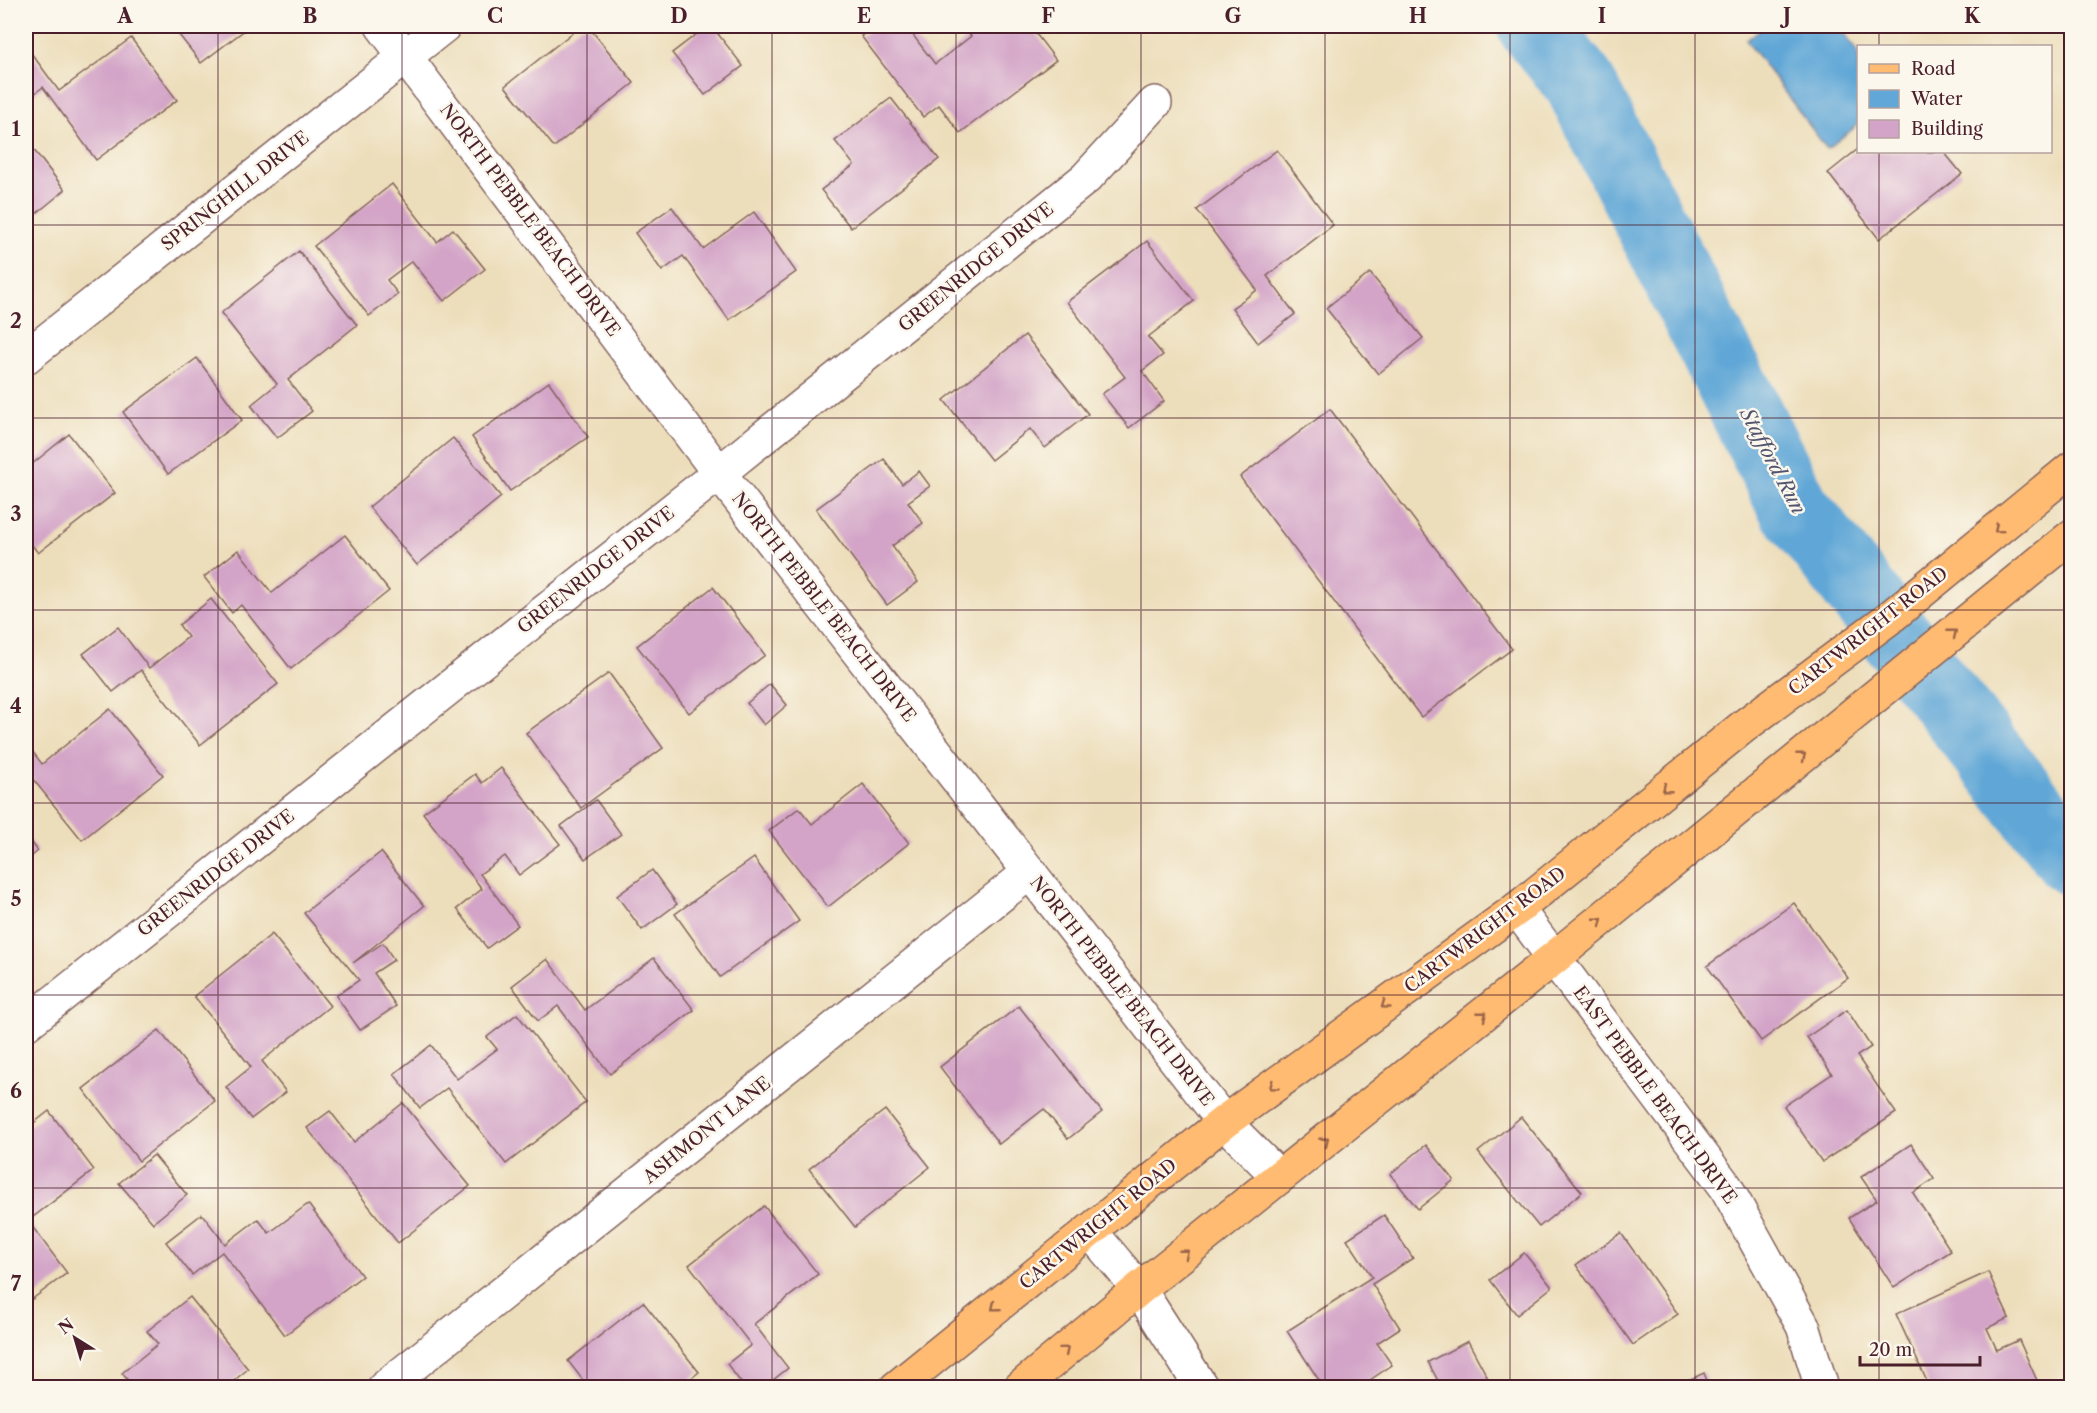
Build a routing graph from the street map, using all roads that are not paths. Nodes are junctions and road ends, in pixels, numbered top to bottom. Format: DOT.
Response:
graph roads {
  1 [pos="382,26"];
  2 [pos="444,26"];
  3 [pos="407,55"];
  4 [pos="1155,103"];
  5 [pos="26,357"];
  6 [pos="2072,468"];
  7 [pos="719,473"];
  8 [pos="2071,537"];
  9 [pos="1030,872"];
  10 [pos="1517,909"];
  11 [pos="1554,958"];
  12 [pos="26,1024"];
  13 [pos="1224,1122"];
  14 [pos="1280,1177"];
  15 [pos="1090,1231"];
  16 [pos="1139,1289"];
  17 [pos="384,1388"];
  18 [pos="896,1388"];
  19 [pos="1020,1388"];
  20 [pos="1202,1388"];
  21 [pos="1822,1388"];
  1 -- 3 [label="street, NORTH PEBBLE BEACH DRIVE"];
  2 -- 3 [label="street, SPRINGHILL DRIVE"];
  3 -- 5 [label="street, SPRINGHILL DRIVE"];
  3 -- 7 [label="street, NORTH PEBBLE BEACH DRIVE"];
  4 -- 7 [label="street, GREENRIDGE DRIVE"];
  6 -- 10 [label="main road, CARTWRIGHT ROAD, one-way"];
  7 -- 9 [label="street, NORTH PEBBLE BEACH DRIVE"];
  7 -- 12 [label="street, GREENRIDGE DRIVE"];
  11 -- 8 [label="main road, one-way"];
  9 -- 13 [label="street, NORTH PEBBLE BEACH DRIVE"];
  9 -- 17 [label="street, ASHMONT LANE"];
  10 -- 11 [label="street, EAST PEBBLE BEACH DRIVE"];
  10 -- 13 [label="main road, CARTWRIGHT ROAD, one-way"];
  14 -- 11 [label="main road, one-way"];
  11 -- 21 [label="street, EAST PEBBLE BEACH DRIVE"];
  13 -- 14 [label="street, NORTH PEBBLE BEACH DRIVE"];
  13 -- 15 [label="main road, CARTWRIGHT ROAD"];
  16 -- 14 [label="main road, one-way"];
  15 -- 16 [label="street"];
  15 -- 18 [label="main road, CARTWRIGHT ROAD, one-way"];
  19 -- 16 [label="main road, one-way"];
  16 -- 20 [label="street"];
}
